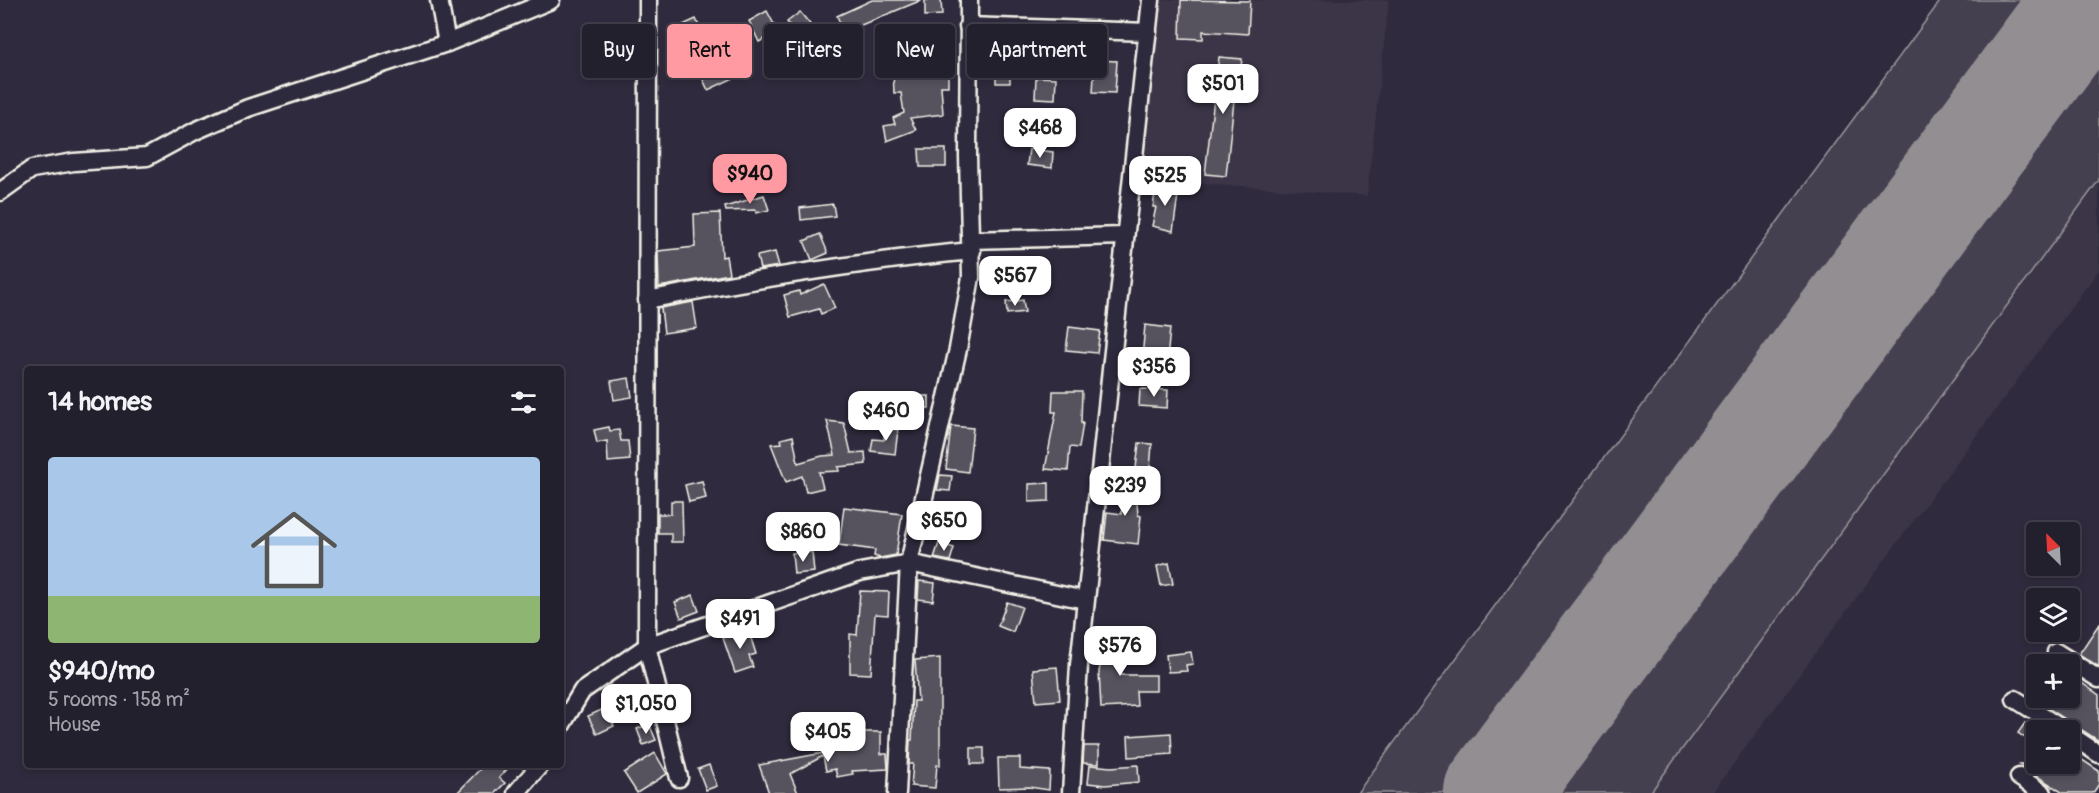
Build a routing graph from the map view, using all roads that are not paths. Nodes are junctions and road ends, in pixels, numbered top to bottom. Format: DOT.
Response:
graph roads {
  1 [pos="439,0"];
  2 [pos="551,0"];
  3 [pos="648,0"];
  4 [pos="969,0"];
  5 [pos="1151,0"];
  6 [pos="968,24"];
  7 [pos="1107,31"];
  8 [pos="1148,32"];
  9 [pos="447,43"];
  10 [pos="968,78"];
  11 [pos="0,192"];
  12 [pos="1125,236"];
  13 [pos="972,245"];
  14 [pos="647,300"];
  15 [pos="909,563"];
  16 [pos="1085,600"];
  17 [pos="647,645"];
  18 [pos="2056,652"];
  19 [pos="2099,679"];
  20 [pos="2015,699"];
  21 [pos="2048,720"];
  22 [pos="564,721"];
  23 [pos="2080,742"];
  24 [pos="2099,754"];
  25 [pos="537,768"];
  26 [pos="2019,777"];
  27 [pos="679,778"];
  28 [pos="516,793"];
  29 [pos="897,793"];
  30 [pos="1071,793"];
  31 [pos="2043,793"];
  1 -- 9 [label="street"];
  2 -- 9 [label="street"];
  3 -- 14 [label="street"];
  4 -- 6 [label="street"];
  5 -- 8 [label="street"];
  7 -- 8 [label="street"];
  8 -- 12 [label="street"];
  9 -- 11 [label="street"];
  10 -- 13 [label="street"];
  12 -- 13 [label="street"];
  12 -- 16 [label="street"];
  13 -- 14 [label="street"];
  13 -- 15 [label="street"];
  14 -- 17 [label="street"];
  15 -- 16 [label="street"];
  15 -- 17 [label="street"];
  15 -- 29 [label="street"];
  16 -- 30 [label="street"];
  17 -- 22 [label="street"];
  17 -- 27 [label="street"];
  18 -- 19 [label="street"];
  20 -- 21 [label="street"];
  23 -- 24 [label="street"];
  25 -- 28 [label="street"];
  26 -- 31 [label="street"];
}
